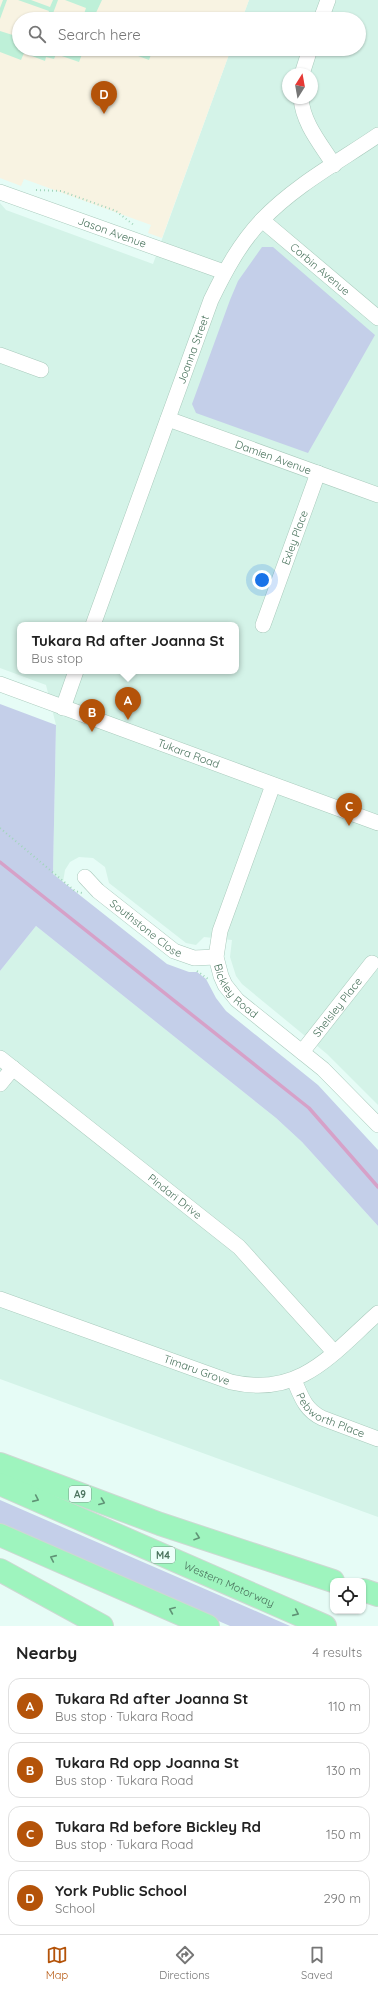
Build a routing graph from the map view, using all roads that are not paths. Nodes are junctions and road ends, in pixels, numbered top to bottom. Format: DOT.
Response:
graph roads {
  1 [pos="328,0"];
  2 [pos="324,12"];
  3 [pos="308,56"];
  4 [pos="304,68"];
  5 [pos="302,104"];
  6 [pos="378,135"];
  7 [pos="334,164"];
  8 [pos="0,192"];
  9 [pos="262,220"];
  10 [pos="224,272"];
  11 [pos="378,318"];
  12 [pos="0,355"];
  13 [pos="41,370"];
  14 [pos="168,419"];
  15 [pos="318,473"];
  16 [pos="378,495"];
  17 [pos="94,622"];
  18 [pos="263,625"];
  19 [pos="75,674"];
  20 [pos="0,684"];
  21 [pos="63,708"];
  22 [pos="273,785"];
  23 [pos="378,823"];
  24 [pos="85,878"];
  25 [pos="216,957"];
  26 [pos="372,963"];
  27 [pos="302,1052"];
  28 [pos="0,1058"];
  29 [pos="13,1068"];
  30 [pos="0,1084"];
  31 [pos="378,1125"];
  32 [pos="0,1299"];
  33 [pos="378,1313"];
  34 [pos="334,1352"];
  35 [pos="294,1380"];
  36 [pos="378,1439"];
  37 [pos="0,1464"];
  38 [pos="0,1484"];
  39 [pos="0,1535"];
  40 [pos="0,1570"];
  41 [pos="330,1580"];
  42 [pos="366,1591"];
  43 [pos="378,1595"];
  44 [pos="102,1626"];
  45 [pos="208,1626"];
  46 [pos="326,1626"];
  1 -- 2 [label="street"];
  3 -- 4 [label="street"];
  5 -- 7 [label="street"];
  6 -- 7 [label="street, Joanna Street"];
  7 -- 9 [label="street, Joanna Street"];
  8 -- 10 [label="street, Jason Avenue"];
  9 -- 10 [label="street, Joanna Street"];
  9 -- 11 [label="street, Corbin Avenue"];
  10 -- 14 [label="street, Joanna Street"];
  12 -- 13 [label="street"];
  14 -- 15 [label="street, Damien Avenue"];
  14 -- 17 [label="street, Joanna Street"];
  15 -- 16 [label="street, Damien Avenue"];
  15 -- 18 [label="street, Exley Place"];
  19 -- 21 [label="street"];
  20 -- 21 [label="street, Tukara Road"];
  21 -- 22 [label="street, Tukara Road"];
  22 -- 23 [label="street, Tukara Road"];
  22 -- 25 [label="street, Bickley Road"];
  24 -- 25 [label="street, Southstone Close"];
  25 -- 27 [label="street, Bickley Road"];
  26 -- 27 [label="street, Shelsley Place"];
  27 -- 31 [label="street, Bickley Road"];
  28 -- 29 [label="street, Pindari Drive"];
  29 -- 30 [label="street"];
  29 -- 34 [label="street, Pindari Drive"];
  32 -- 35 [label="street, Timaru Grove"];
  33 -- 34 [label="street, Timaru Grove"];
  34 -- 35 [label="street, Timaru Grove"];
  35 -- 36 [label="street, Pebworth Place"];
  37 -- 41 [label="highway, A9, one-way"];
  38 -- 46 [label="highway, Western Motorway / M4, one-way"];
  45 -- 39 [label="highway, one-way"];
  40 -- 44 [label="highway"];
  42 -- 43 [label="highway"];
}
